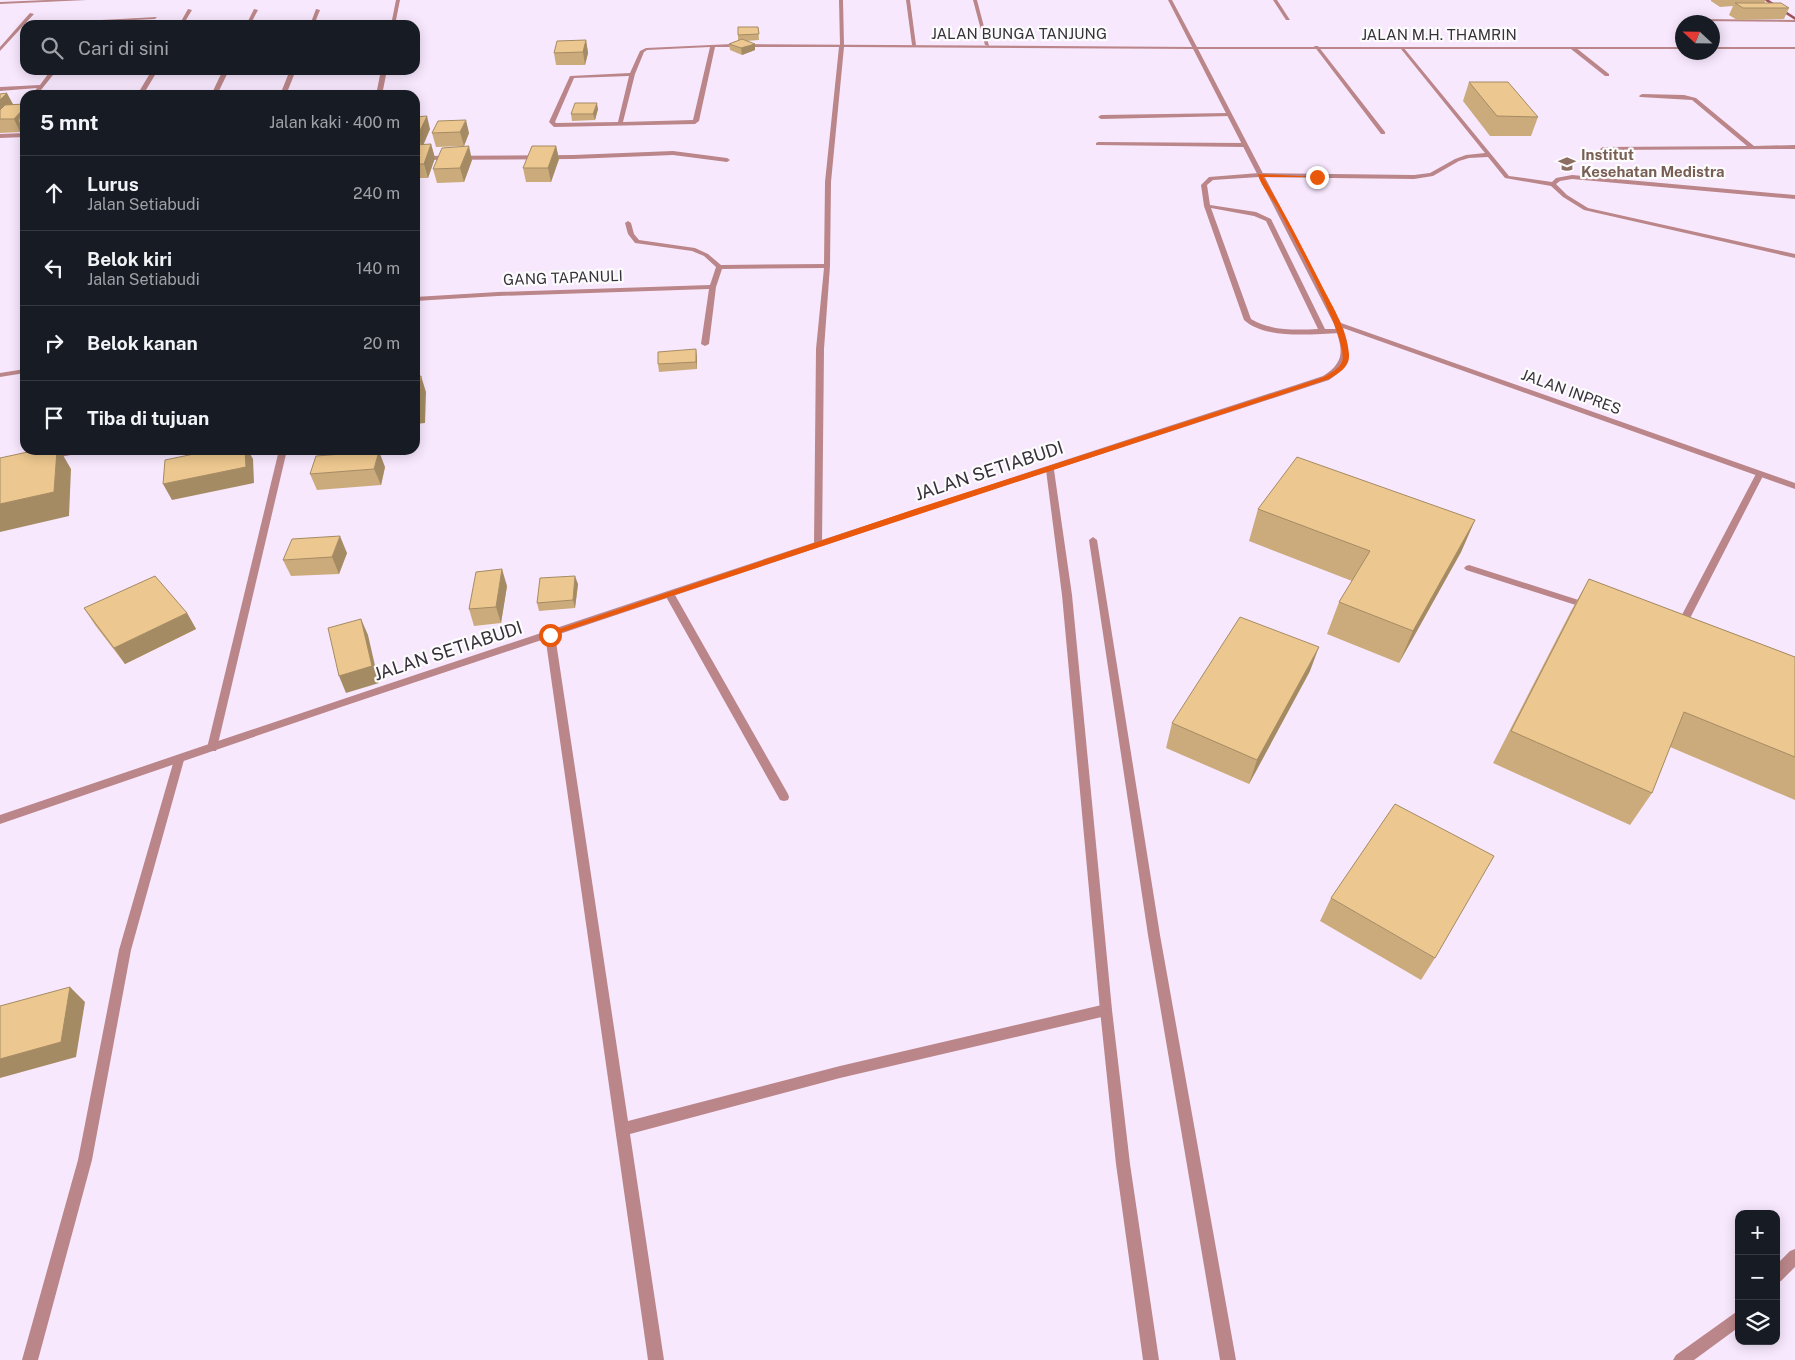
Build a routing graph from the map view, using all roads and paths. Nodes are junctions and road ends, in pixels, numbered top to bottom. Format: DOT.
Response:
graph roads {
  1 [pos="85,0"];
  2 [pos="398,0"];
  3 [pos="841,0"];
  4 [pos="908,0"];
  5 [pos="975,0"];
  6 [pos="1170,0"];
  7 [pos="1274,0"];
  8 [pos="1766,0"];
  9 [pos="0,3"];
  10 [pos="190,10"];
  11 [pos="256,10"];
  12 [pos="318,10"];
  13 [pos="32,14"];
  14 [pos="155,18"];
  15 [pos="1288,19"];
  16 [pos="28,20"];
  17 [pos="129,20"];
  18 [pos="184,20"];
  19 [pos="251,20"];
  20 [pos="314,20"];
  21 [pos="394,20"];
  22 [pos="1720,20"];
  23 [pos="1795,20"];
  24 [pos="20,30"];
  25 [pos="842,45"];
  26 [pos="914,45"];
  27 [pos="987,45"];
  28 [pos="713,46"];
  29 [pos="1316,47"];
  30 [pos="1195,48"];
  31 [pos="1404,48"];
  32 [pos="1573,48"];
  33 [pos="1675,48"];
  34 [pos="1720,48"];
  35 [pos="1795,48"];
  36 [pos="0,50"];
  37 [pos="632,74"];
  38 [pos="50,75"];
  39 [pos="151,75"];
  40 [pos="224,75"];
  41 [pos="291,75"];
  42 [pos="383,75"];
  43 [pos="1607,75"];
  44 [pos="42,86"];
  45 [pos="0,89"];
  46 [pos="38,90"];
  47 [pos="143,90"];
  48 [pos="216,90"];
  49 [pos="285,90"];
  50 [pos="381,90"];
  51 [pos="1642,96"];
  52 [pos="1229,115"];
  53 [pos="1101,117"];
  54 [pos="620,125"];
  55 [pos="1383,133"];
  56 [pos="20,135"];
  57 [pos="0,136"];
  58 [pos="1098,144"];
  59 [pos="1244,145"];
  60 [pos="1795,147"];
  61 [pos="1753,148"];
  62 [pos="1603,149"];
  63 [pos="1488,155"];
  64 [pos="420,158"];
  65 [pos="727,160"];
  66 [pos="1260,175"];
  67 [pos="1553,184"];
  68 [pos="1795,197"];
  69 [pos="1207,206"];
  70 [pos="628,223"];
  71 [pos="1795,256"];
  72 [pos="827,266"];
  73 [pos="718,267"];
  74 [pos="713,287"];
  75 [pos="420,299"];
  76 [pos="1339,328"];
  77 [pos="1322,330"];
  78 [pos="705,344"];
  79 [pos="20,372"];
  80 [pos="0,375"];
  81 [pos="57,455"];
  82 [pos="282,455"];
  83 [pos="39,458"];
  84 [pos="1050,470"];
  85 [pos="1760,474"];
  86 [pos="1795,486"];
  87 [pos="1093,540"];
  88 [pos="818,544"];
  89 [pos="1469,568"];
  90 [pos="670,595"];
  91 [pos="1601,610"];
  92 [pos="1676,634"];
  93 [pos="550,635"];
  94 [pos="212,748"];
  95 [pos="180,760"];
  96 [pos="784,797"];
  97 [pos="0,820"];
  98 [pos="1106,1010"];
  99 [pos="622,1129"];
  100 [pos="1795,1256"];
  101 [pos="1780,1272"];
  102 [pos="1735,1320"];
  103 [pos="30,1360"];
  104 [pos="656,1360"];
  105 [pos="1151,1360"];
  106 [pos="1228,1360"];
  107 [pos="1681,1360"];
  1 -- 9 [label="street"];
  2 -- 21 [label="street"];
  3 -- 25 [label="street"];
  4 -- 26 [label="street"];
  5 -- 27 [label="street"];
  6 -- 30 [label="street, JALAN SETIABUDI"];
  7 -- 15 [label="street"];
  8 -- 23 [label="main road"];
  10 -- 18 [label="street"];
  11 -- 19 [label="street"];
  12 -- 20 [label="street"];
  13 -- 16 [label="street"];
  14 -- 17 [label="street"];
  22 -- 23 [label="street"];
  24 -- 36 [label="street"];
  25 -- 26 [label="street, JALAN BUNGA TANJUNG"];
  25 -- 28 [label="street, JALAN BUNGA TANJUNG"];
  25 -- 72 [label="street"];
  26 -- 27 [label="street, JALAN BUNGA TANJUNG"];
  27 -- 30 [label="street, JALAN BUNGA TANJUNG"];
  28 -- 37 [label="street, JALAN BUNGA TANJUNG"];
  28 -- 54 [label="street"];
  29 -- 30 [label="street, JALAN M.H. THAMRIN"];
  29 -- 31 [label="street, JALAN M.H. THAMRIN"];
  29 -- 55 [label="street"];
  30 -- 52 [label="street, JALAN SETIABUDI"];
  31 -- 32 [label="street, JALAN M.H. THAMRIN"];
  31 -- 63 [label="street"];
  32 -- 33 [label="street, JALAN M.H. THAMRIN"];
  32 -- 43 [label="street"];
  34 -- 35 [label="street"];
  37 -- 54 [label="street"];
  37 -- 54 [label="street"];
  38 -- 44 [label="street"];
  39 -- 47 [label="street"];
  40 -- 48 [label="street"];
  41 -- 49 [label="street"];
  42 -- 50 [label="street"];
  44 -- 45 [label="street"];
  44 -- 46 [label="street"];
  51 -- 61 [label="street"];
  52 -- 53 [label="street"];
  52 -- 59 [label="street, JALAN SETIABUDI"];
  56 -- 57 [label="street"];
  58 -- 59 [label="street"];
  59 -- 66 [label="street, JALAN SETIABUDI"];
  60 -- 61 [label="street"];
  61 -- 62 [label="street"];
  63 -- 66 [label="street"];
  63 -- 67 [label="street"];
  64 -- 65 [label="street"];
  66 -- 69 [label="street, JALAN INPRES"];
  66 -- 76 [label="street, JALAN SETIABUDI"];
  67 -- 68 [label="street"];
  67 -- 71 [label="street"];
  69 -- 77 [label="street"];
  69 -- 77 [label="street, JALAN INPRES"];
  70 -- 73 [label="street"];
  72 -- 73 [label="street"];
  72 -- 88 [label="street"];
  73 -- 74 [label="street"];
  74 -- 75 [label="street, GANG TAPANULI"];
  74 -- 78 [label="street"];
  76 -- 77 [label="street, JALAN INPRES"];
  76 -- 84 [label="street, JALAN SETIABUDI"];
  76 -- 85 [label="street, JALAN INPRES"];
  79 -- 80 [label="street"];
  81 -- 83 [label="street"];
  82 -- 94 [label="street"];
  84 -- 88 [label="street, JALAN SETIABUDI"];
  84 -- 98 [label="street"];
  85 -- 86 [label="street, JALAN INPRES"];
  85 -- 92 [label="street"];
  87 -- 106 [label="street"];
  88 -- 90 [label="street, JALAN SETIABUDI"];
  89 -- 91 [label="street"];
  90 -- 93 [label="street, JALAN SETIABUDI"];
  90 -- 96 [label="street"];
  93 -- 94 [label="street, JALAN SETIABUDI"];
  93 -- 99 [label="street"];
  94 -- 95 [label="street, JALAN SETIABUDI"];
  95 -- 97 [label="street, JALAN SETIABUDI"];
  95 -- 103 [label="street"];
  98 -- 99 [label="street"];
  98 -- 105 [label="street"];
  99 -- 104 [label="street"];
  100 -- 101 [label="street"];
  102 -- 107 [label="street"];
}
